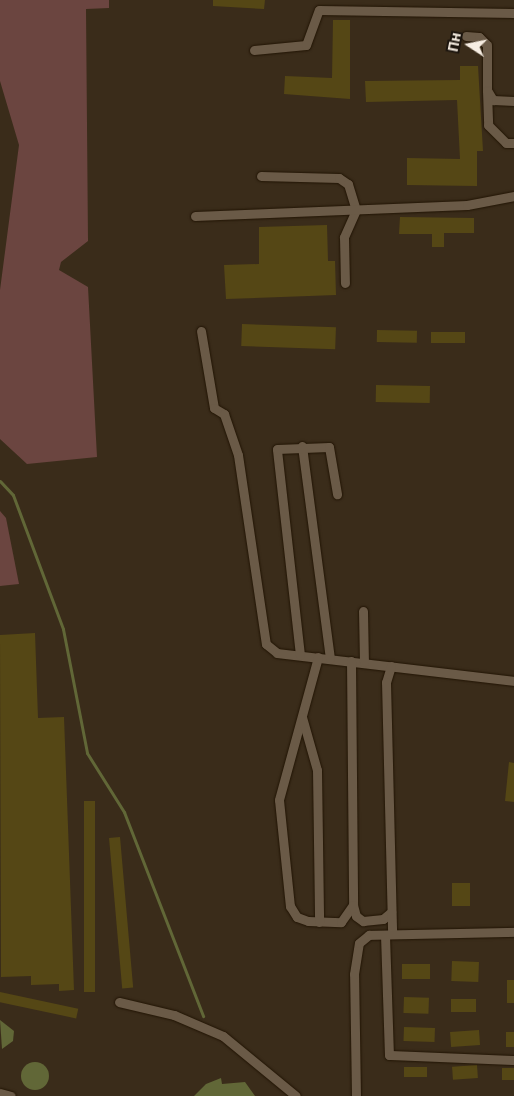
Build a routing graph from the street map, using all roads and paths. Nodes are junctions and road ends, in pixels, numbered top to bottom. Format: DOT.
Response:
graph roads {
  1 [pos="338,4"];
  2 [pos="514,13"];
  3 [pos="466,36"];
  4 [pos="254,50"];
  5 [pos="487,90"];
  6 [pos="514,100"];
  7 [pos="514,143"];
  8 [pos="260,176"];
  9 [pos="514,196"];
  10 [pos="356,210"];
  11 [pos="195,216"];
  12 [pos="345,283"];
  13 [pos="200,331"];
  14 [pos="302,446"];
  15 [pos="337,494"];
  16 [pos="364,611"];
  17 [pos="300,655"];
  18 [pos="318,657"];
  19 [pos="330,658"];
  20 [pos="351,661"];
  21 [pos="364,662"];
  22 [pos="391,666"];
  23 [pos="514,681"];
  24 [pos="302,717"];
  25 [pos="353,905"];
  26 [pos="391,912"];
  27 [pos="318,922"];
  28 [pos="514,932"];
  29 [pos="389,935"];
  30 [pos="119,1002"];
  31 [pos="514,1060"];
  32 [pos="0,1093"];
  33 [pos="11,1096"];
  34 [pos="296,1096"];
  35 [pos="356,1096"];
  1 -- 2 [label="street"];
  1 -- 4 [label="street"];
  3 -- 5 [label="street"];
  5 -- 6 [label="street"];
  5 -- 7 [label="street"];
  8 -- 10 [label="street"];
  9 -- 10 [label="street"];
  10 -- 11 [label="street"];
  10 -- 12 [label="street"];
  13 -- 17 [label="street"];
  14 -- 15 [label="street"];
  14 -- 17 [label="street"];
  14 -- 19 [label="street"];
  16 -- 21 [label="street"];
  17 -- 18 [label="street"];
  18 -- 19 [label="street"];
  18 -- 24 [label="street"];
  19 -- 20 [label="street"];
  20 -- 21 [label="street"];
  20 -- 25 [label="street"];
  21 -- 22 [label="street"];
  22 -- 23 [label="street"];
  22 -- 26 [label="street"];
  24 -- 27 [label="street"];
  24 -- 27 [label="street"];
  25 -- 26 [label="street"];
  25 -- 27 [label="street"];
  26 -- 29 [label="street"];
  28 -- 29 [label="street"];
  29 -- 31 [label="street"];
  29 -- 35 [label="street"];
  30 -- 34 [label="street"];
  32 -- 33 [label="street"];
}
